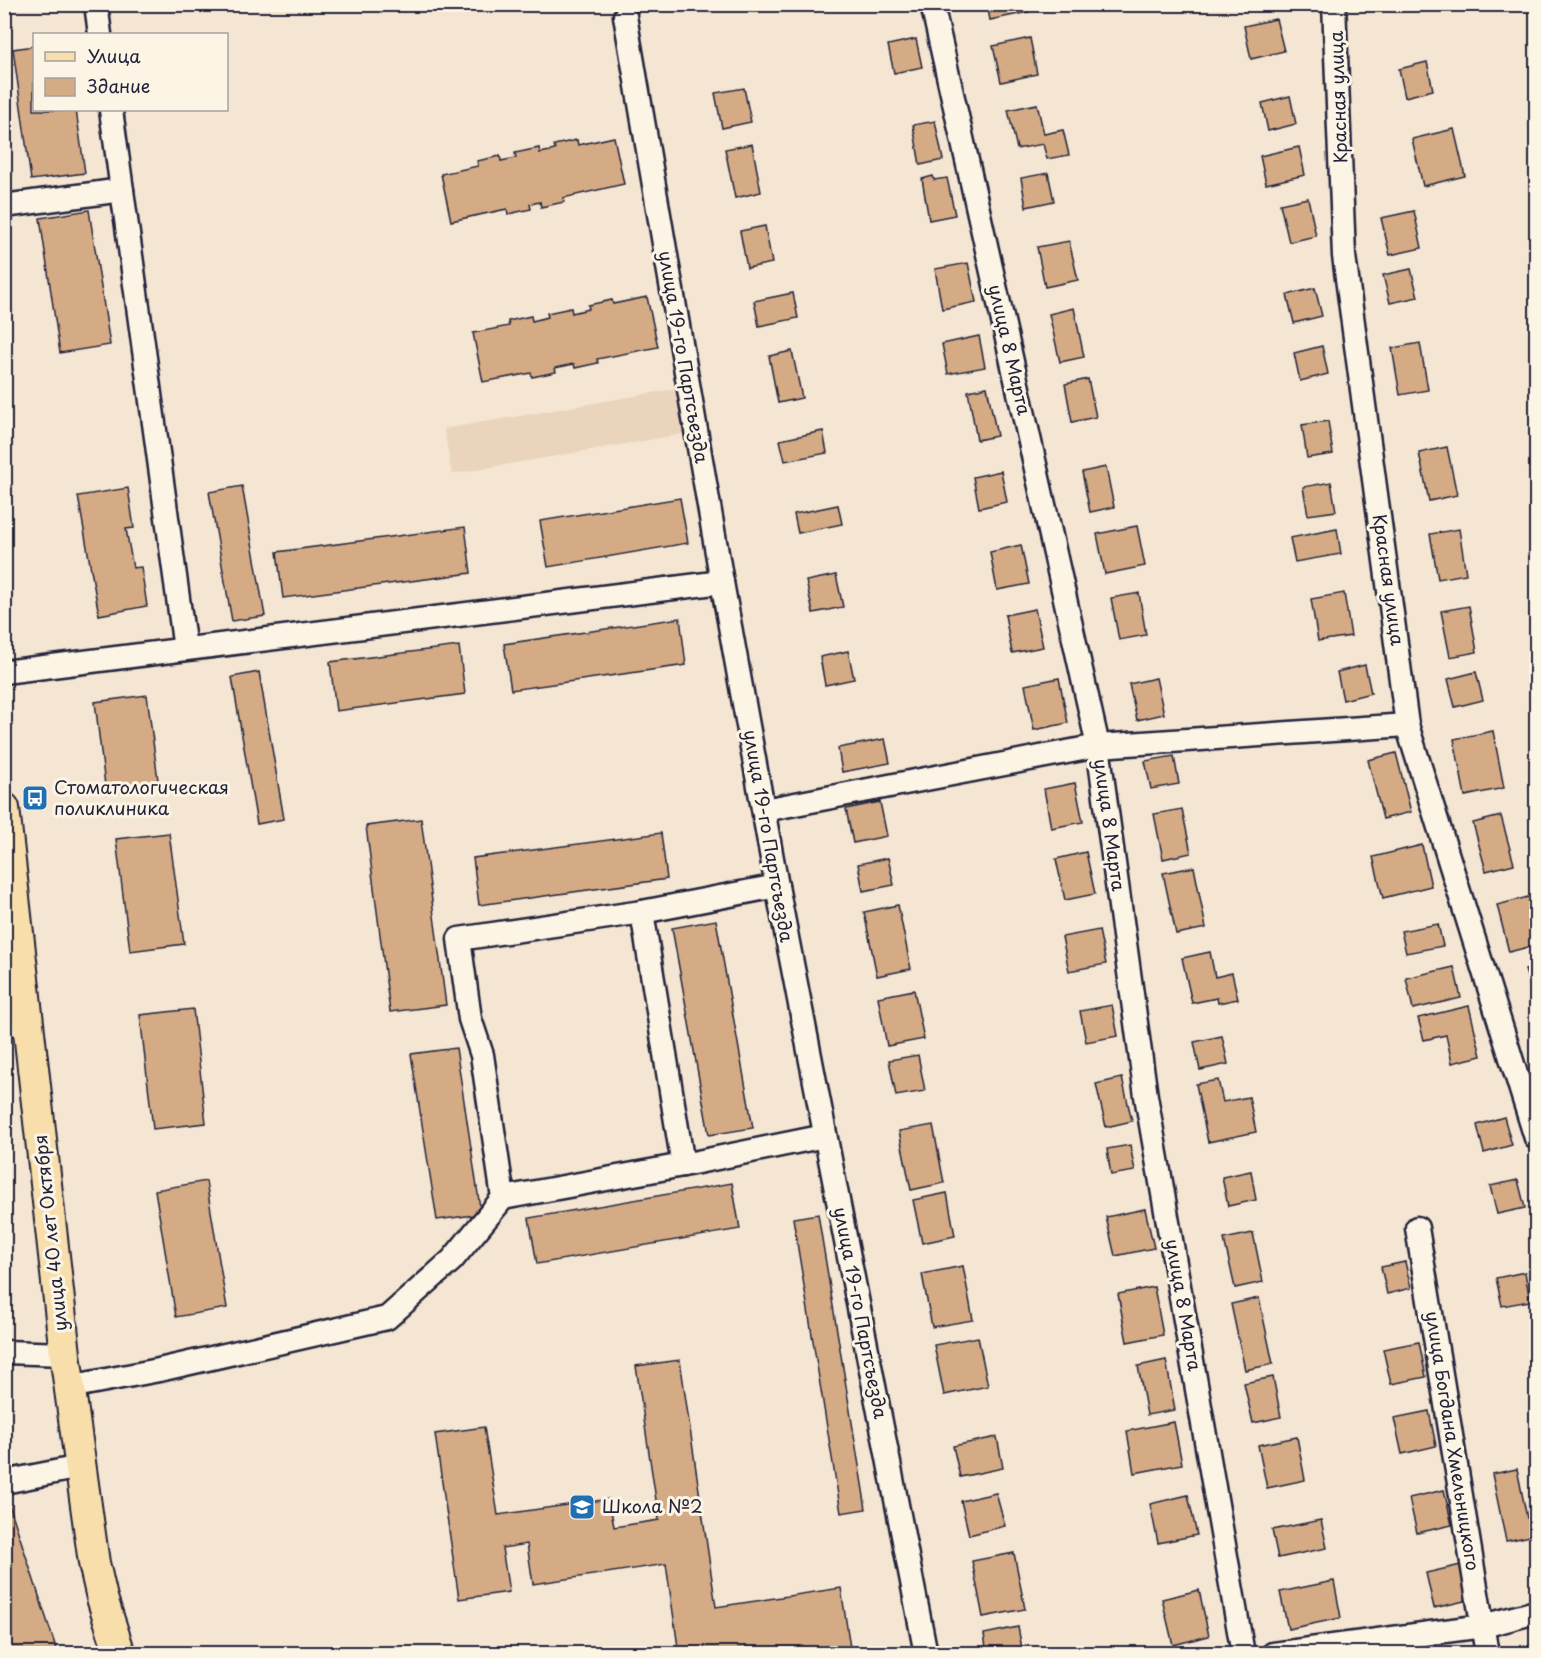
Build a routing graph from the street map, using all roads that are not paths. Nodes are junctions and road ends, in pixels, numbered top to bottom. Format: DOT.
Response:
graph roads {
  1 [pos="96,4"];
  2 [pos="932,4"];
  3 [pos="1334,4"];
  4 [pos="625,16"];
  5 [pos="100,33"];
  6 [pos="111,111"];
  7 [pos="122,190"];
  8 [pos="4,206"];
  9 [pos="722,582"];
  10 [pos="185,649"];
  11 [pos="4,672"];
  12 [pos="1407,725"];
  13 [pos="1098,746"];
  14 [pos="4,808"];
  15 [pos="764,810"];
  16 [pos="777,886"];
  17 [pos="9,894"];
  18 [pos="642,912"];
  19 [pos="16,1023"];
  20 [pos="825,1136"];
  21 [pos="1536,1138"];
  22 [pos="683,1165"];
  23 [pos="503,1197"];
  24 [pos="1417,1228"];
  25 [pos="4,1352"];
  26 [pos="65,1354"];
  27 [pos="69,1387"];
  28 [pos="80,1467"];
  29 [pos="4,1482"];
  30 [pos="1536,1612"];
  31 [pos="1483,1626"];
  32 [pos="120,1653"];
  33 [pos="926,1653"];
  34 [pos="1243,1653"];
  35 [pos="1274,1653"];
  36 [pos="1488,1653"];
  1 -- 5 [label="street"];
  2 -- 13 [label="street, улица 8 Марта"];
  3 -- 12 [label="street, Красная улица"];
  4 -- 9 [label="street, улица 19-го Партсъезда"];
  6 -- 7 [label="street"];
  7 -- 8 [label="street"];
  7 -- 10 [label="street"];
  9 -- 10 [label="street"];
  9 -- 15 [label="street, улица 19-го Партсъезда"];
  10 -- 11 [label="street"];
  12 -- 13 [label="street"];
  12 -- 21 [label="street, Красная улица"];
  13 -- 15 [label="street"];
  13 -- 34 [label="street, улица 8 Марта"];
  14 -- 17 [label="main road, улица 40 лет Октября"];
  15 -- 16 [label="street, улица 19-го Партсъезда"];
  16 -- 18 [label="street"];
  16 -- 20 [label="street, улица 19-го Партсъезда"];
  17 -- 19 [label="main road, улица 40 лет Октября"];
  18 -- 22 [label="street"];
  18 -- 23 [label="street"];
  19 -- 26 [label="main road, улица 40 лет Октября"];
  20 -- 22 [label="street"];
  20 -- 33 [label="street, улица 19-го Партсъезда"];
  22 -- 23 [label="street"];
  23 -- 27 [label="street"];
  24 -- 31 [label="street, улица Богдана Хмельницкого"];
  25 -- 26 [label="street"];
  26 -- 27 [label="main road, улица 40 лет Октября"];
  27 -- 28 [label="main road, улица 40 лет Октября"];
  28 -- 29 [label="street"];
  28 -- 32 [label="main road, улица 40 лет Октября"];
  30 -- 31 [label="street"];
  31 -- 35 [label="street"];
  31 -- 36 [label="street, улица Богдана Хмельницкого"];
}
